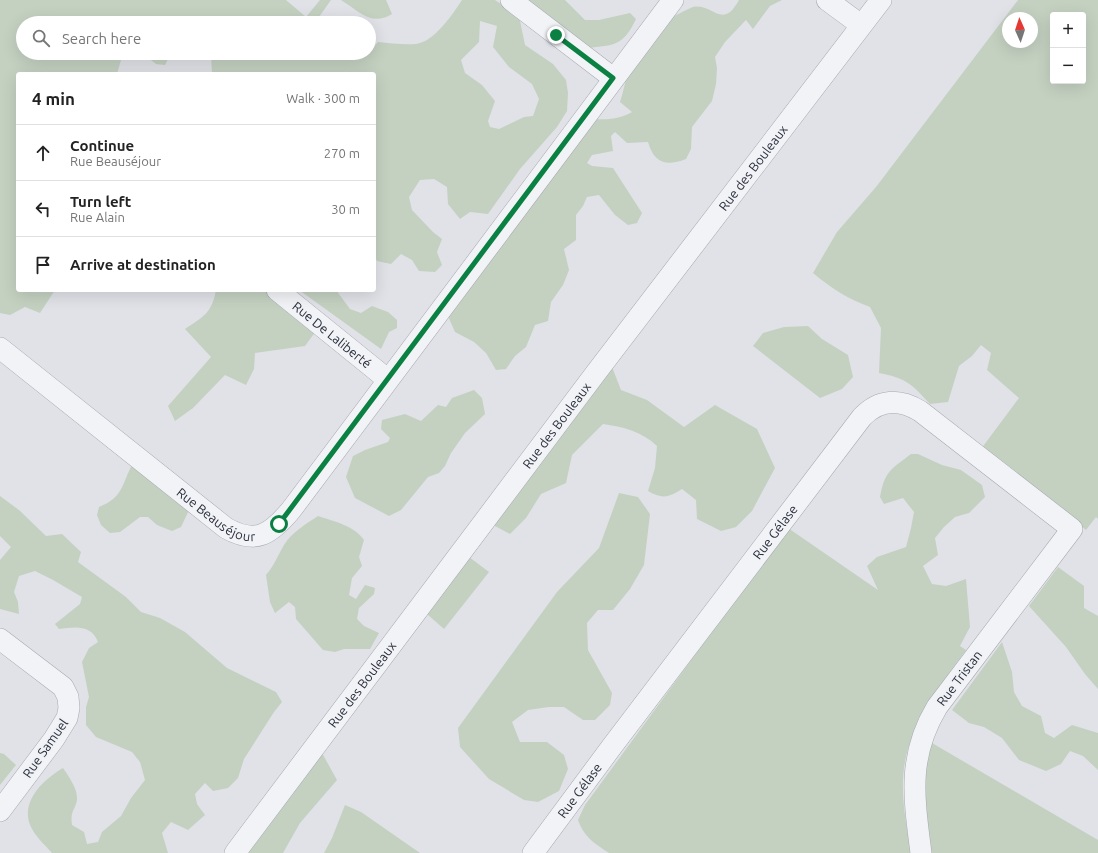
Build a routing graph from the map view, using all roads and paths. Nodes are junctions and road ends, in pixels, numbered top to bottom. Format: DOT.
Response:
graph roads {
  1 [pos="511,0"];
  2 [pos="673,0"];
  3 [pos="827,0"];
  4 [pos="881,0"];
  5 [pos="861,25"];
  6 [pos="613,78"];
  7 [pos="279,292"];
  8 [pos="0,348"];
  9 [pos="387,379"];
  10 [pos="1072,529"];
  11 [pos="0,639"];
  12 [pos="0,811"];
  13 [pos="235,853"];
  14 [pos="533,853"];
  15 [pos="921,853"];
  1 -- 6 [label="street"];
  2 -- 6 [label="street, Rue Beauséjour"];
  3 -- 5 [label="street"];
  4 -- 5 [label="street, Rue des Bouleaux"];
  5 -- 13 [label="street, Rue des Bouleaux"];
  6 -- 9 [label="street, Rue Beauséjour"];
  7 -- 9 [label="street, Rue De Laliberté"];
  8 -- 9 [label="street, Rue Beauséjour"];
  10 -- 14 [label="street, Rue Gélase"];
  10 -- 15 [label="street, Rue Tristan"];
  11 -- 12 [label="street, Rue Samuel"];
}
